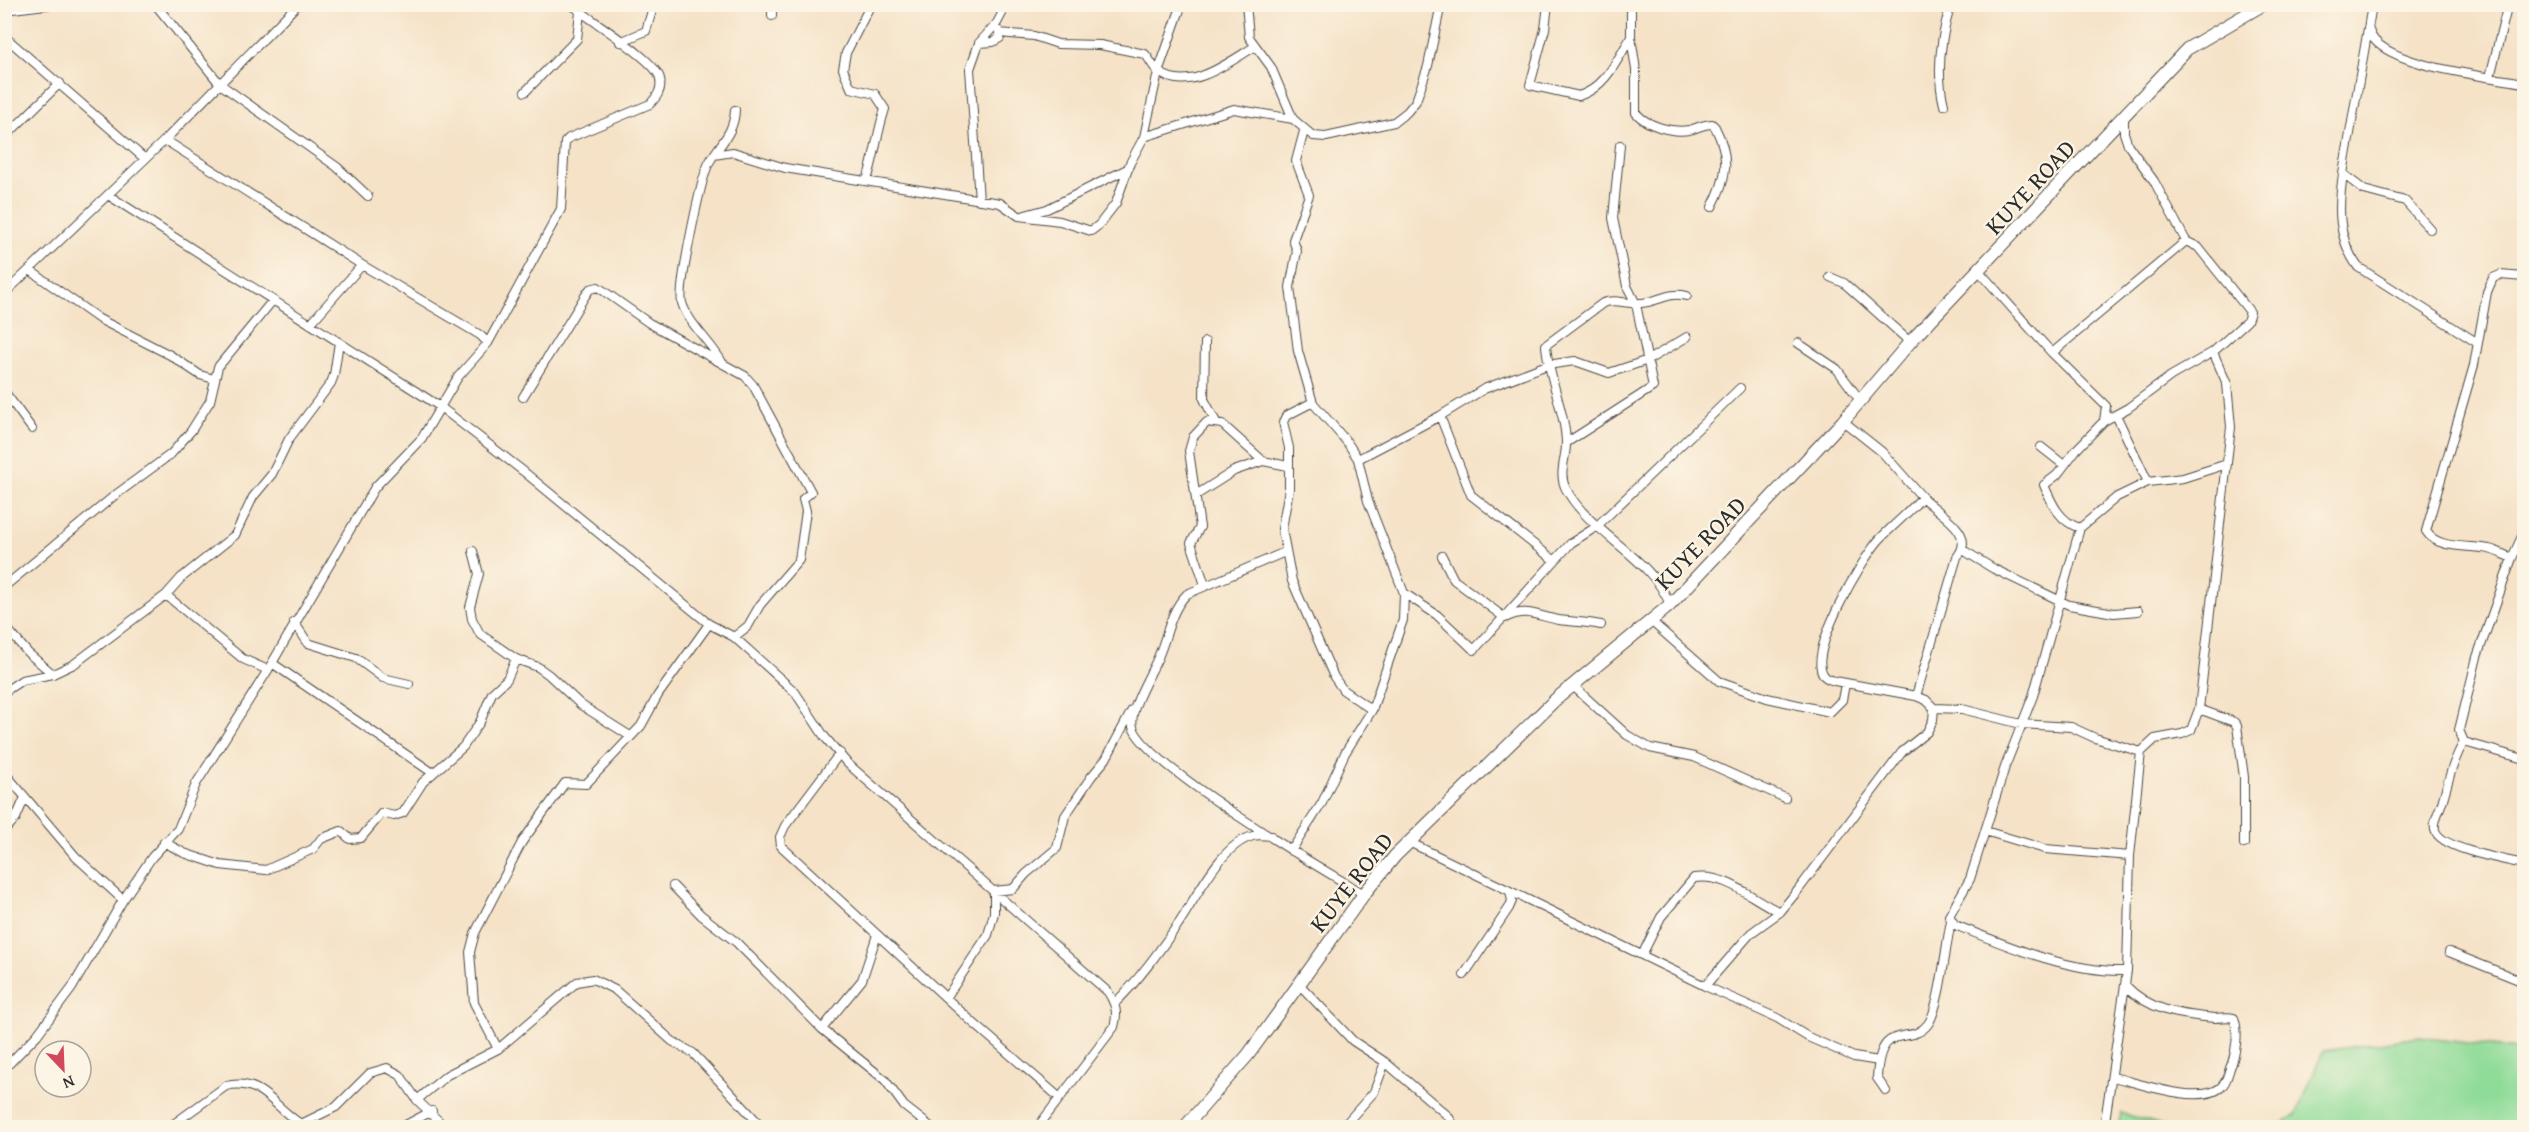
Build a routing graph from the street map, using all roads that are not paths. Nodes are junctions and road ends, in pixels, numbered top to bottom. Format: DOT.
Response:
graph roads {
  1 [pos="54,4"];
  2 [pos="155,4"];
  3 [pos="298,4"];
  4 [pos="571,4"];
  5 [pos="654,4"];
  6 [pos="772,4"];
  7 [pos="871,4"];
  8 [pos="1007,4"];
  9 [pos="1182,4"];
  10 [pos="1246,4"];
  11 [pos="1441,4"];
  12 [pos="1548,4"];
  13 [pos="1631,4"];
  14 [pos="1951,4"];
  15 [pos="2264,4"];
  16 [pos="2508,4"];
  17 [pos="2371,8"];
  18 [pos="4,10"];
  19 [pos="580,12"];
  20 [pos="772,16"];
  21 [pos="998,28"];
  22 [pos="637,35"];
  23 [pos="4,36"];
  24 [pos="1631,37"];
  25 [pos="620,42"];
  26 [pos="1254,47"];
  27 [pos="635,50"];
  28 [pos="1158,72"];
  29 [pos="2490,77"];
  30 [pos="60,83"];
  31 [pos="2524,83"];
  32 [pos="220,84"];
  33 [pos="525,92"];
  34 [pos="1944,105"];
  35 [pos="735,110"];
  36 [pos="2124,117"];
  37 [pos="1293,119"];
  38 [pos="1304,130"];
  39 [pos="1144,137"];
  40 [pos="4,138"];
  41 [pos="165,140"];
  42 [pos="1620,146"];
  43 [pos="714,155"];
  44 [pos="145,159"];
  45 [pos="1129,168"];
  46 [pos="2343,174"];
  47 [pos="867,180"];
  48 [pos="108,195"];
  49 [pos="368,196"];
  50 [pos="979,200"];
  51 [pos="1712,207"];
  52 [pos="1019,216"];
  53 [pos="2430,229"];
  54 [pos="2186,241"];
  55 [pos="362,265"];
  56 [pos="31,271"];
  57 [pos="1979,271"];
  58 [pos="1830,277"];
  59 [pos="2524,278"];
  60 [pos="4,294"];
  61 [pos="1687,296"];
  62 [pos="273,300"];
  63 [pos="1636,304"];
  64 [pos="310,324"];
  65 [pos="1687,337"];
  66 [pos="339,342"];
  67 [pos="1205,342"];
  68 [pos="1910,342"];
  69 [pos="2476,342"];
  70 [pos="488,343"];
  71 [pos="1798,343"];
  72 [pos="2213,352"];
  73 [pos="2052,353"];
  74 [pos="1648,360"];
  75 [pos="724,364"];
  76 [pos="1547,365"];
  77 [pos="214,380"];
  78 [pos="1740,388"];
  79 [pos="4,391"];
  80 [pos="523,397"];
  81 [pos="1860,400"];
  82 [pos="1313,402"];
  83 [pos="439,406"];
  84 [pos="2116,414"];
  85 [pos="1440,416"];
  86 [pos="1843,421"];
  87 [pos="2104,421"];
  88 [pos="1216,422"];
  89 [pos="32,429"];
  90 [pos="1566,443"];
  91 [pos="2041,447"];
  92 [pos="1358,459"];
  93 [pos="1263,462"];
  94 [pos="2227,464"];
  95 [pos="2064,465"];
  96 [pos="1288,466"];
  97 [pos="2148,482"];
  98 [pos="1196,495"];
  99 [pos="1922,497"];
  100 [pos="1596,527"];
  101 [pos="2080,528"];
  102 [pos="2524,532"];
  103 [pos="1963,550"];
  104 [pos="473,551"];
  105 [pos="1285,552"];
  106 [pos="1442,556"];
  107 [pos="2512,558"];
  108 [pos="1555,561"];
  109 [pos="1205,585"];
  110 [pos="4,587"];
  111 [pos="1404,593"];
  112 [pos="166,595"];
  113 [pos="2062,599"];
  114 [pos="1670,605"];
  115 [pos="2138,611"];
  116 [pos="1505,618"];
  117 [pos="294,622"];
  118 [pos="1652,622"];
  119 [pos="709,624"];
  120 [pos="4,625"];
  121 [pos="1601,625"];
  122 [pos="734,637"];
  123 [pos="516,659"];
  124 [pos="270,667"];
  125 [pos="53,674"];
  126 [pos="409,684"];
  127 [pos="1845,684"];
  128 [pos="1572,685"];
  129 [pos="4,693"];
  130 [pos="1916,696"];
  131 [pos="1934,708"];
  132 [pos="1133,709"];
  133 [pos="2199,709"];
  134 [pos="1372,710"];
  135 [pos="2021,724"];
  136 [pos="630,736"];
  137 [pos="2464,742"];
  138 [pos="2141,752"];
  139 [pos="840,753"];
  140 [pos="2524,759"];
  141 [pos="4,772"];
  142 [pos="433,773"];
  143 [pos="25,797"];
  144 [pos="1785,798"];
  145 [pos="4,831"];
  146 [pos="1985,831"];
  147 [pos="1272,836"];
  148 [pos="164,842"];
  149 [pos="1409,842"];
  150 [pos="2244,844"];
  151 [pos="1291,851"];
  152 [pos="2130,856"];
  153 [pos="2524,864"];
  154 [pos="673,885"];
  155 [pos="994,891"];
  156 [pos="1510,891"];
  157 [pos="1364,894"];
  158 [pos="123,900"];
  159 [pos="1780,912"];
  160 [pos="1951,921"];
  161 [pos="877,935"];
  162 [pos="2449,952"];
  163 [pos="1642,955"];
  164 [pos="2127,970"];
  165 [pos="1464,975"];
  166 [pos="2524,982"];
  167 [pos="1299,984"];
  168 [pos="2125,985"];
  169 [pos="1705,987"];
  170 [pos="946,998"];
  171 [pos="1115,1003"];
  172 [pos="822,1029"];
  173 [pos="498,1049"];
  174 [pos="1879,1061"];
  175 [pos="1385,1062"];
  176 [pos="4,1069"];
  177 [pos="2113,1077"];
  178 [pos="1886,1091"];
  179 [pos="1060,1098"];
  180 [pos="417,1100"];
  181 [pos="432,1111"];
  182 [pos="168,1128"];
  183 [pos="400,1128"];
  184 [pos="446,1128"];
  185 [pos="763,1128"];
  186 [pos="932,1128"];
  187 [pos="1037,1128"];
  188 [pos="1184,1128"];
  189 [pos="1342,1128"];
  190 [pos="1455,1128"];
  191 [pos="2104,1128"];
  1 -- 18 [label="street"];
  2 -- 32 [label="street"];
  3 -- 32 [label="street"];
  4 -- 19 [label="street"];
  5 -- 22 [label="street"];
  6 -- 20 [label="street"];
  7 -- 47 [label="street"];
  8 -- 21 [label="street"];
  9 -- 28 [label="street"];
  10 -- 26 [label="street"];
  11 -- 38 [label="street"];
  12 -- 24 [label="street"];
  13 -- 24 [label="street"];
  14 -- 34 [label="street"];
  15 -- 36 [label="street, KUYE ROAD"];
  16 -- 29 [label="street"];
  17 -- 29 [label="street"];
  17 -- 46 [label="street"];
  19 -- 25 [label="street"];
  19 -- 33 [label="street"];
  21 -- 28 [label="street"];
  21 -- 50 [label="street"];
  22 -- 25 [label="street"];
  22 -- 27 [label="street"];
  23 -- 30 [label="street"];
  24 -- 51 [label="street"];
  25 -- 27 [label="street"];
  26 -- 28 [label="street"];
  26 -- 37 [label="street"];
  27 -- 70 [label="street"];
  28 -- 39 [label="street"];
  29 -- 31 [label="street"];
  30 -- 40 [label="street"];
  30 -- 44 [label="street"];
  32 -- 41 [label="street"];
  32 -- 49 [label="street"];
  35 -- 43 [label="street"];
  36 -- 54 [label="street"];
  36 -- 57 [label="street, KUYE ROAD"];
  37 -- 38 [label="street"];
  37 -- 39 [label="street"];
  38 -- 82 [label="street"];
  39 -- 45 [label="street"];
  41 -- 44 [label="street"];
  41 -- 55 [label="street"];
  42 -- 63 [label="street"];
  43 -- 47 [label="street"];
  43 -- 75 [label="street"];
  44 -- 48 [label="street"];
  45 -- 52 [label="street"];
  45 -- 52 [label="street"];
  46 -- 53 [label="street"];
  46 -- 69 [label="street"];
  47 -- 50 [label="street"];
  48 -- 56 [label="street"];
  48 -- 62 [label="street"];
  50 -- 52 [label="street"];
  54 -- 72 [label="street"];
  54 -- 73 [label="street"];
  55 -- 64 [label="street"];
  55 -- 70 [label="street"];
  56 -- 60 [label="street"];
  56 -- 77 [label="street"];
  57 -- 68 [label="street, KUYE ROAD"];
  57 -- 73 [label="street"];
  58 -- 68 [label="street"];
  59 -- 69 [label="street"];
  61 -- 63 [label="street"];
  62 -- 64 [label="street"];
  62 -- 77 [label="street"];
  63 -- 74 [label="street"];
  63 -- 76 [label="street"];
  64 -- 66 [label="street"];
  65 -- 74 [label="street"];
  66 -- 83 [label="street"];
  66 -- 112 [label="street"];
  67 -- 88 [label="street"];
  68 -- 81 [label="street, KUYE ROAD"];
  69 -- 107 [label="street"];
  70 -- 83 [label="street"];
  71 -- 81 [label="street"];
  72 -- 84 [label="street"];
  72 -- 94 [label="street"];
  73 -- 87 [label="street"];
  74 -- 76 [label="street"];
  74 -- 90 [label="street"];
  75 -- 80 [label="street"];
  75 -- 122 [label="street"];
  76 -- 85 [label="street"];
  76 -- 90 [label="street"];
  77 -- 110 [label="street"];
  78 -- 100 [label="street"];
  79 -- 89 [label="street"];
  81 -- 86 [label="street, KUYE ROAD"];
  82 -- 92 [label="street"];
  82 -- 96 [label="street"];
  83 -- 117 [label="street"];
  83 -- 119 [label="street"];
  84 -- 87 [label="street"];
  84 -- 97 [label="street"];
  85 -- 92 [label="street"];
  85 -- 108 [label="street"];
  86 -- 99 [label="street"];
  86 -- 114 [label="street, KUYE ROAD"];
  87 -- 95 [label="street"];
  88 -- 93 [label="street"];
  88 -- 98 [label="street"];
  90 -- 100 [label="street"];
  91 -- 95 [label="street"];
  92 -- 111 [label="street"];
  93 -- 96 [label="street"];
  93 -- 98 [label="street"];
  94 -- 97 [label="street"];
  94 -- 133 [label="street"];
  95 -- 101 [label="street"];
  96 -- 105 [label="street"];
  97 -- 101 [label="street"];
  98 -- 109 [label="street"];
  99 -- 103 [label="street"];
  99 -- 127 [label="street"];
  100 -- 108 [label="street"];
  100 -- 114 [label="street"];
  101 -- 113 [label="street"];
  102 -- 107 [label="street"];
  103 -- 113 [label="street"];
  103 -- 130 [label="street"];
  104 -- 123 [label="street"];
  105 -- 109 [label="street"];
  105 -- 134 [label="street"];
  106 -- 116 [label="street"];
  107 -- 137 [label="street"];
  108 -- 116 [label="street"];
  109 -- 132 [label="street"];
  111 -- 116 [label="street"];
  111 -- 134 [label="street"];
  112 -- 124 [label="street"];
  112 -- 125 [label="street"];
  113 -- 115 [label="street"];
  113 -- 135 [label="street"];
  114 -- 118 [label="street, KUYE ROAD"];
  116 -- 121 [label="street"];
  117 -- 124 [label="street"];
  117 -- 126 [label="street"];
  118 -- 127 [label="street"];
  118 -- 128 [label="street, KUYE ROAD"];
  119 -- 122 [label="street"];
  119 -- 136 [label="street"];
  120 -- 125 [label="street"];
  122 -- 139 [label="street"];
  123 -- 136 [label="street"];
  123 -- 142 [label="street"];
  124 -- 142 [label="street"];
  124 -- 148 [label="street"];
  125 -- 129 [label="street"];
  127 -- 130 [label="street"];
  128 -- 144 [label="street"];
  128 -- 149 [label="street, KUYE ROAD"];
  130 -- 131 [label="street"];
  131 -- 135 [label="street"];
  131 -- 159 [label="street"];
  132 -- 147 [label="street"];
  132 -- 155 [label="street"];
  133 -- 138 [label="street"];
  133 -- 150 [label="street"];
  134 -- 151 [label="street"];
  135 -- 138 [label="street"];
  135 -- 146 [label="street"];
  136 -- 173 [label="street"];
  137 -- 140 [label="street"];
  137 -- 153 [label="street"];
  138 -- 152 [label="street"];
  139 -- 155 [label="street"];
  139 -- 161 [label="street"];
  141 -- 143 [label="street"];
  142 -- 148 [label="street"];
  143 -- 145 [label="street"];
  143 -- 158 [label="street"];
  146 -- 152 [label="street"];
  146 -- 160 [label="street"];
  147 -- 151 [label="street"];
  147 -- 171 [label="street"];
  148 -- 158 [label="street"];
  149 -- 156 [label="street"];
  149 -- 157 [label="street, KUYE ROAD"];
  151 -- 157 [label="street"];
  152 -- 164 [label="street"];
  154 -- 172 [label="street"];
  155 -- 170 [label="street"];
  155 -- 171 [label="street"];
  156 -- 163 [label="street"];
  156 -- 165 [label="street"];
  157 -- 167 [label="street, KUYE ROAD"];
  158 -- 176 [label="street"];
  159 -- 163 [label="street"];
  159 -- 169 [label="street"];
  160 -- 164 [label="street"];
  160 -- 174 [label="street"];
  161 -- 170 [label="street"];
  161 -- 172 [label="street"];
  162 -- 166 [label="street"];
  163 -- 169 [label="street"];
  164 -- 168 [label="street"];
  167 -- 175 [label="street"];
  167 -- 188 [label="street, KUYE ROAD"];
  168 -- 177 [label="street"];
  168 -- 177 [label="street"];
  169 -- 174 [label="street"];
  170 -- 179 [label="street"];
  171 -- 179 [label="street"];
  172 -- 186 [label="street"];
  173 -- 180 [label="street"];
  173 -- 185 [label="street"];
  174 -- 178 [label="street"];
  175 -- 189 [label="street"];
  175 -- 190 [label="street"];
  177 -- 191 [label="street"];
  179 -- 187 [label="street"];
  180 -- 181 [label="street"];
  180 -- 182 [label="street"];
  181 -- 183 [label="street"];
  181 -- 184 [label="street"];
}
